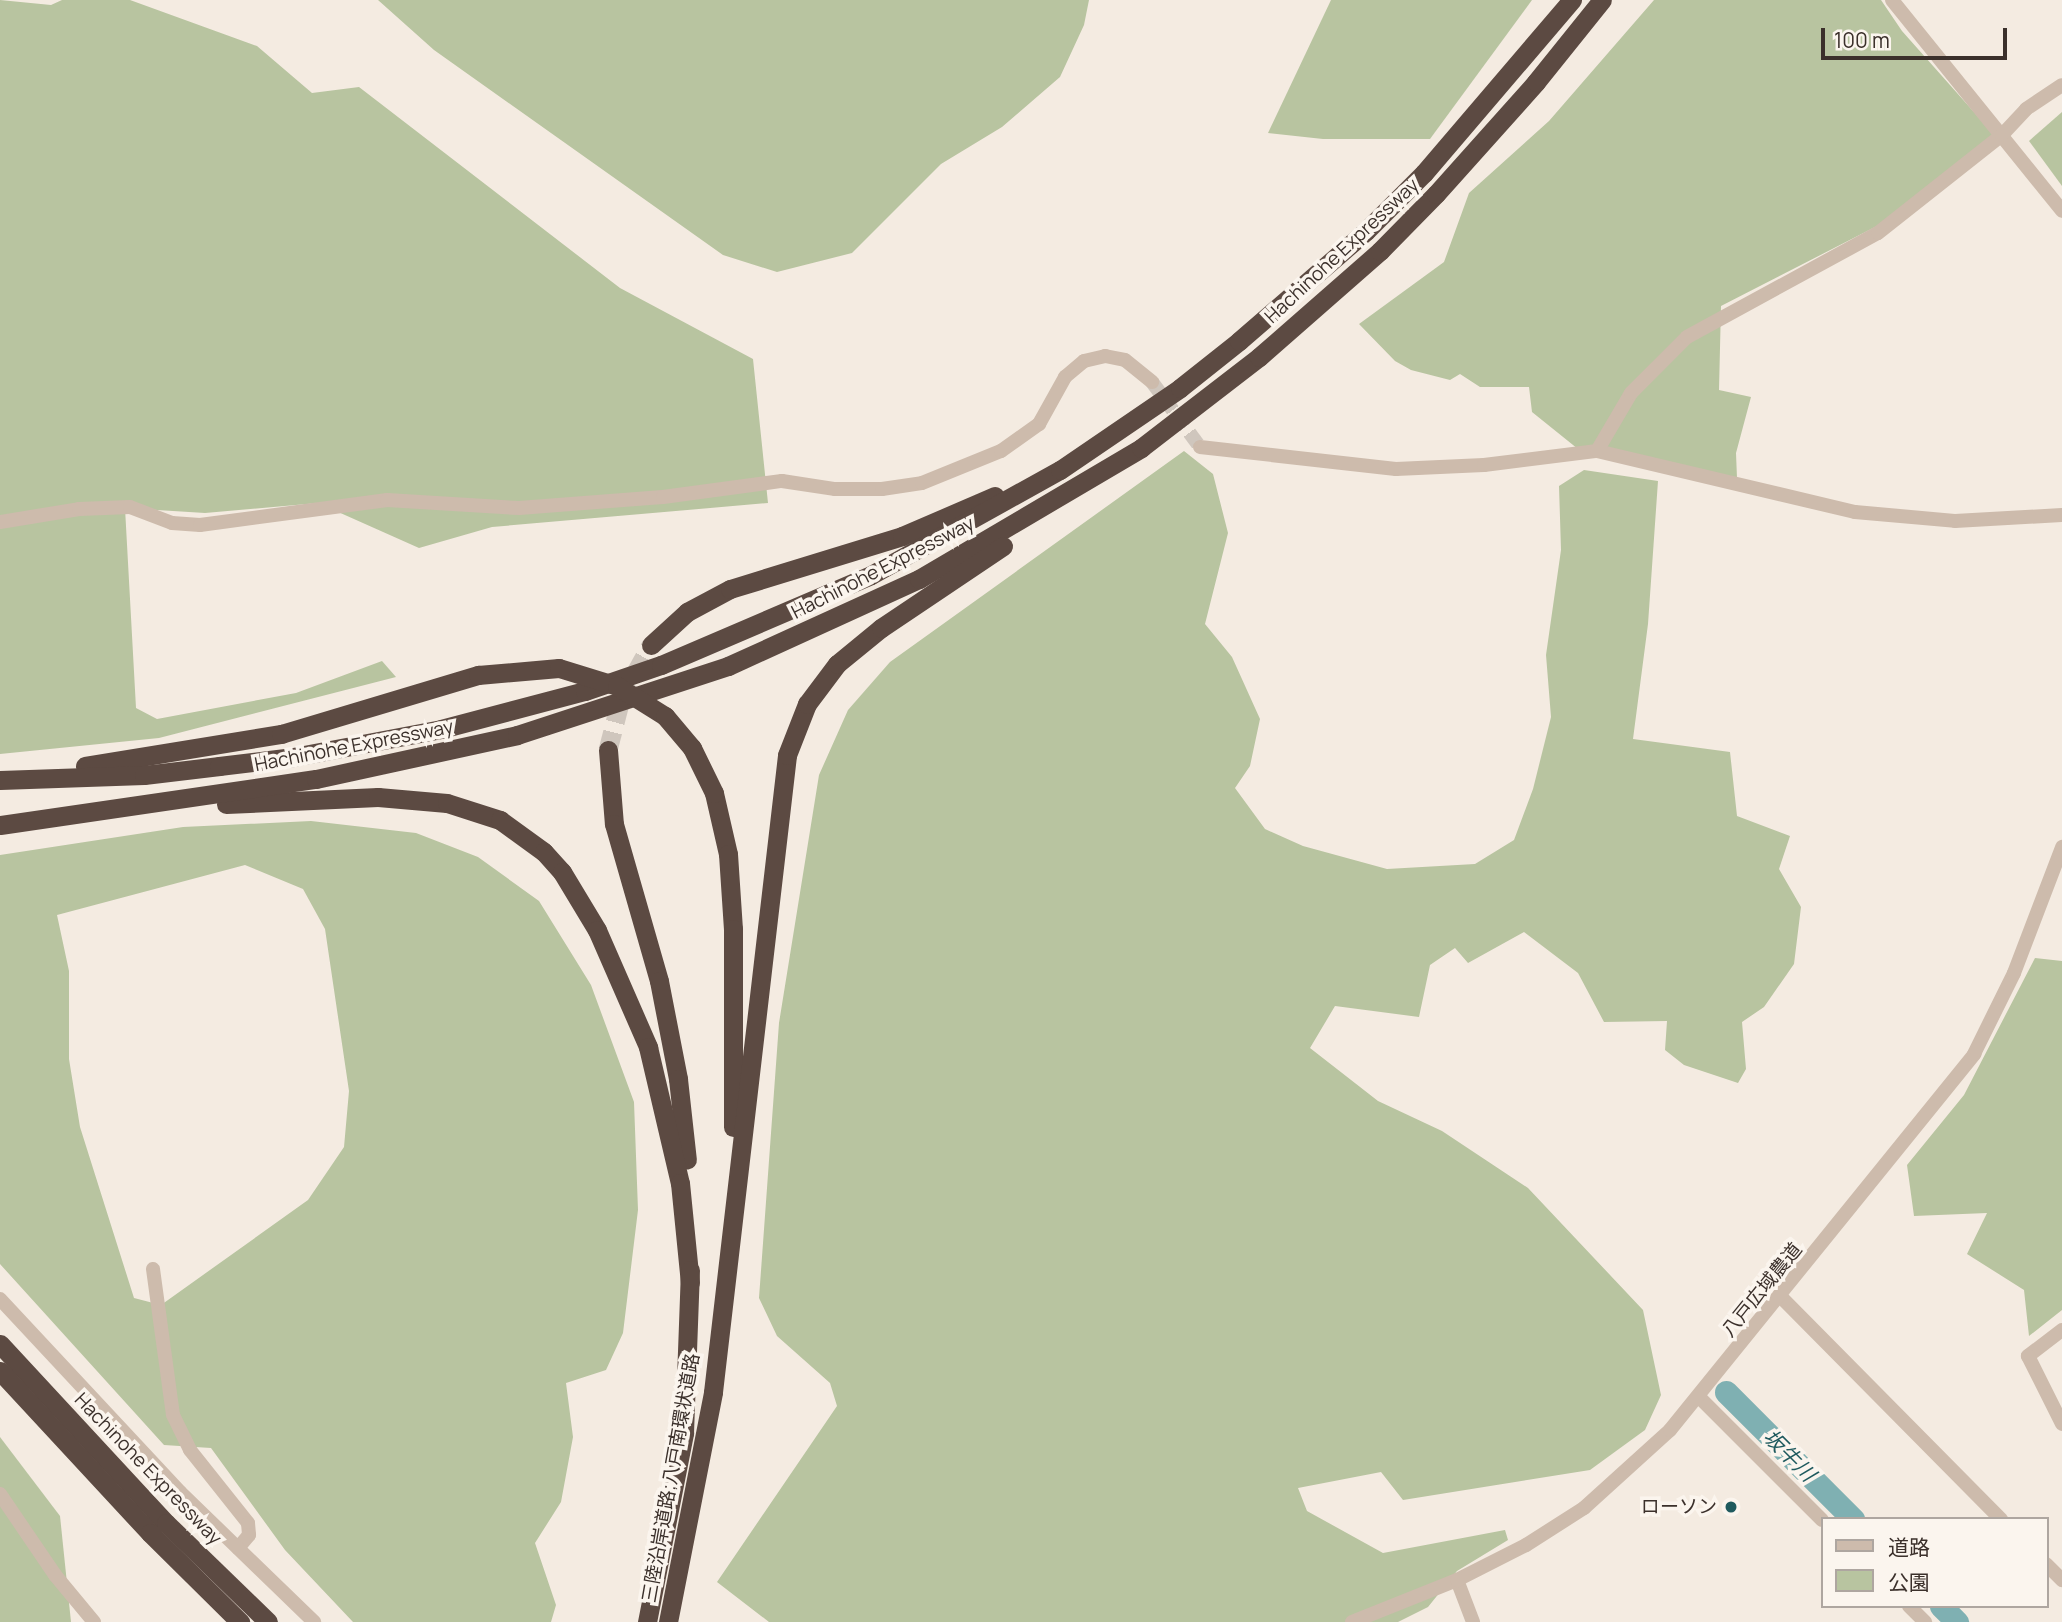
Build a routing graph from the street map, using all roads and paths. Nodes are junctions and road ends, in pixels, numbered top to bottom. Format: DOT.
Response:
graph roads {
  1 [pos="1572,0"];
  2 [pos="1602,0"];
  3 [pos="1892,0"];
  4 [pos="2062,85"];
  5 [pos="2002,135"];
  6 [pos="2062,211"];
  7 [pos="1152,382"];
  8 [pos="1119,430"];
  9 [pos="1200,447"];
  10 [pos="1141,448"];
  11 [pos="1597,451"];
  12 [pos="2062,515"];
  13 [pos="0,522"];
  14 [pos="651,645"];
  15 [pos="608,750"];
  16 [pos="0,773"];
  17 [pos="0,780"];
  18 [pos="71,816"];
  19 [pos="0,825"];
  20 [pos="2062,848"];
  21 [pos="153,1269"];
  22 [pos="690,1283"];
  23 [pos="1781,1297"];
  24 [pos="0,1299"];
  25 [pos="723,1301"];
  26 [pos="2062,1331"];
  27 [pos="0,1344"];
  28 [pos="0,1371"];
  29 [pos="1699,1397"];
  30 [pos="2062,1424"];
  31 [pos="0,1494"];
  32 [pos="1999,1517"];
  33 [pos="1820,1518"];
  34 [pos="238,1548"];
  35 [pos="2048,1566"];
  36 [pos="1457,1580"];
  37 [pos="2062,1580"];
  38 [pos="1911,1608"];
  39 [pos="94,1622"];
  40 [pos="240,1622"];
  41 [pos="268,1622"];
  42 [pos="314,1622"];
  43 [pos="647,1622"];
  44 [pos="668,1622"];
  45 [pos="1352,1622"];
  46 [pos="1473,1622"];
  47 [pos="1925,1622"];
  1 -- 8 [label="highway, Hachinohe Expressway"];
  2 -- 10 [label="highway, Hachinohe Expressway"];
  3 -- 5 [label="street"];
  4 -- 5 [label="street"];
  5 -- 6 [label="street"];
  5 -- 11 [label="street"];
  7 -- 13 [label="street"];
  8 -- 14 [label="highway"];
  8 -- 17 [label="highway, Hachinohe Expressway"];
  9 -- 11 [label="street"];
  10 -- 18 [label="highway, Hachinohe Expressway"];
  10 -- 25 [label="highway"];
  11 -- 12 [label="street"];
  15 -- 22 [label="highway"];
  16 -- 25 [label="highway, bridge"];
  18 -- 19 [label="highway, Hachinohe Expressway"];
  18 -- 22 [label="highway"];
  20 -- 23 [label="street, 八戸広域農道"];
  21 -- 34 [label="street"];
  22 -- 43 [label="highway, 三陸沿岸道路;八戸南環状道路"];
  23 -- 29 [label="street, 八戸広域農道"];
  23 -- 32 [label="street"];
  24 -- 34 [label="street"];
  25 -- 44 [label="highway, 三陸沿岸道路;八戸南環状道路"];
  26 -- 30 [label="street"];
  27 -- 41 [label="highway, Hachinohe Expressway"];
  28 -- 40 [label="highway"];
  29 -- 33 [label="street"];
  29 -- 36 [label="street, 八戸広域農道"];
  31 -- 39 [label="street"];
  34 -- 42 [label="street"];
  35 -- 37 [label="street"];
  36 -- 45 [label="street, 八戸広域農道"];
  36 -- 46 [label="street"];
  38 -- 47 [label="street"];
}
